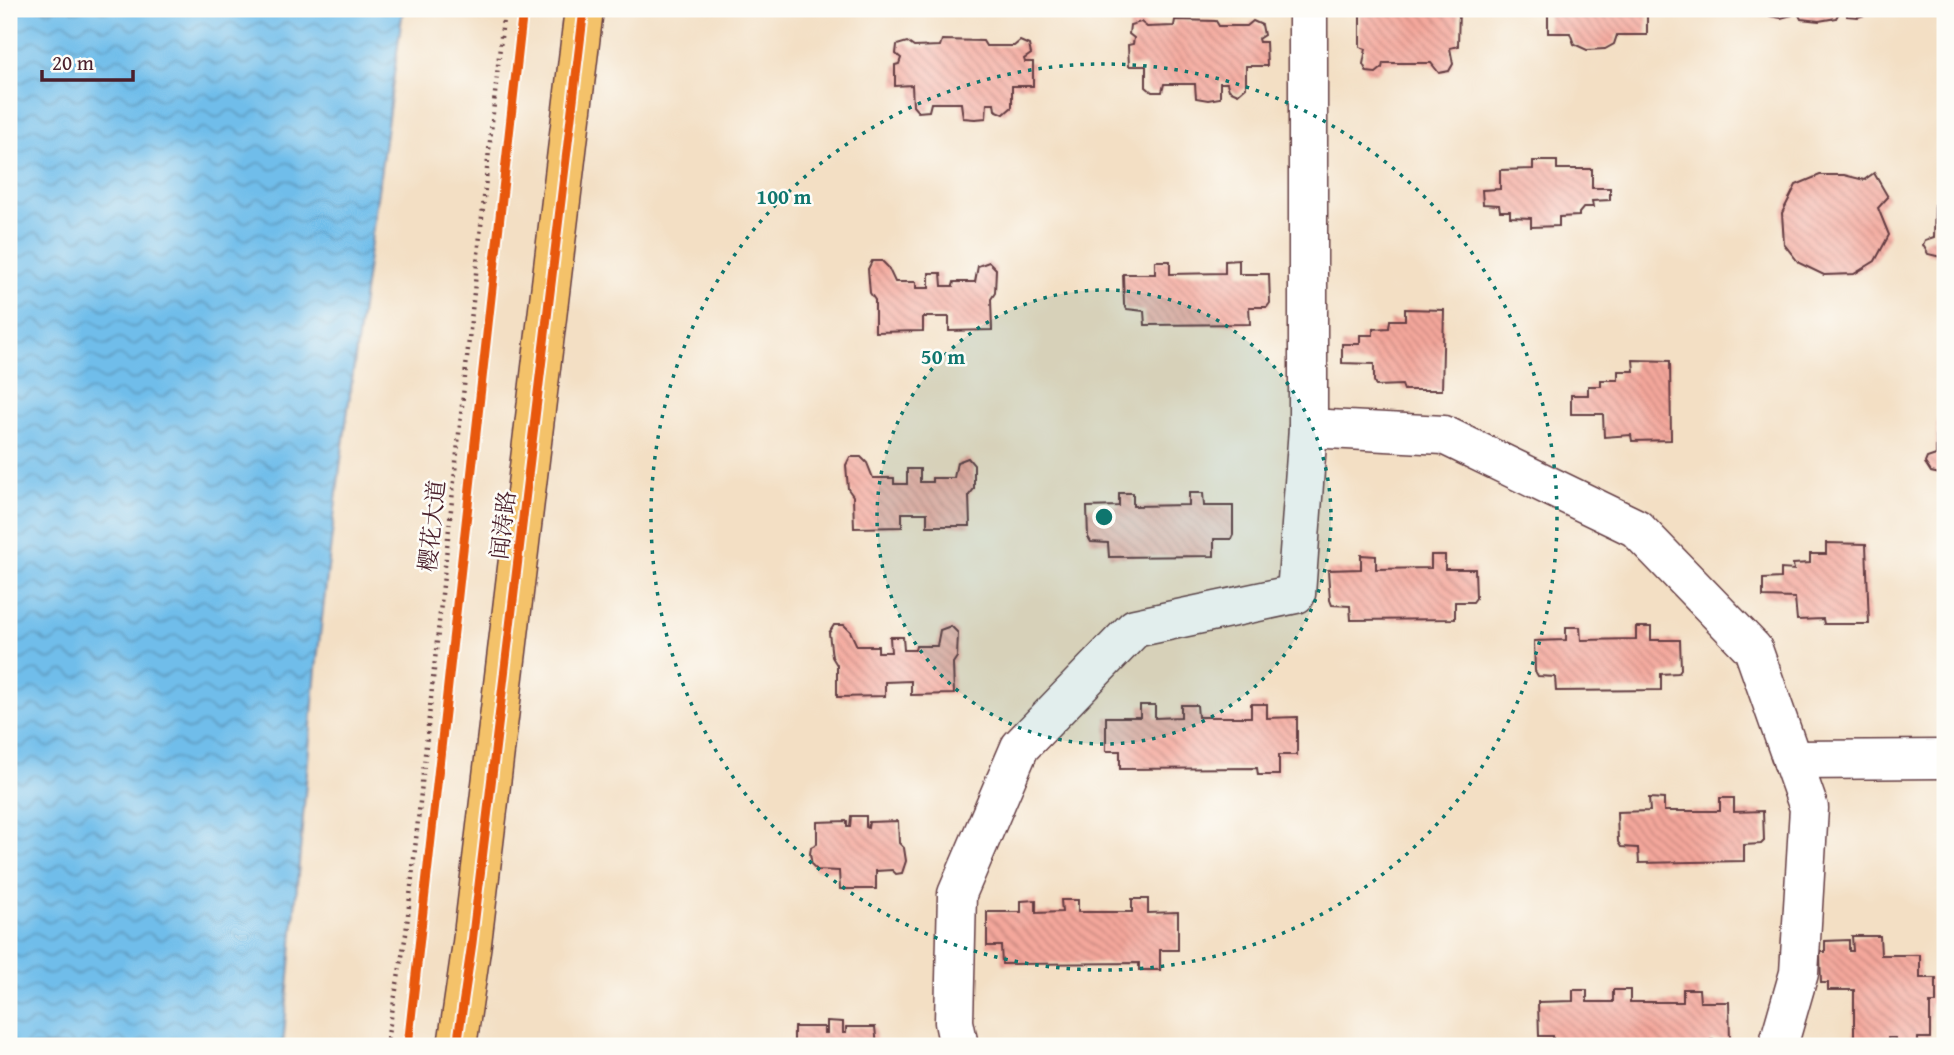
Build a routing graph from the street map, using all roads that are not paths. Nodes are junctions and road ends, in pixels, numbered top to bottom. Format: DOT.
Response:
graph roads {
  1 [pos="584,9"];
  2 [pos="1308,9"];
  3 [pos="1308,428"];
  4 [pos="1945,759"];
  5 [pos="1792,760"];
  6 [pos="457,1046"];
  7 [pos="959,1046"];
  8 [pos="1778,1046"];
  1 -- 6 [label="main road, 闻涛路"];
  2 -- 3 [label="lane"];
  3 -- 5 [label="lane"];
  3 -- 7 [label="lane"];
  4 -- 5 [label="lane"];
  5 -- 8 [label="lane"];
}
